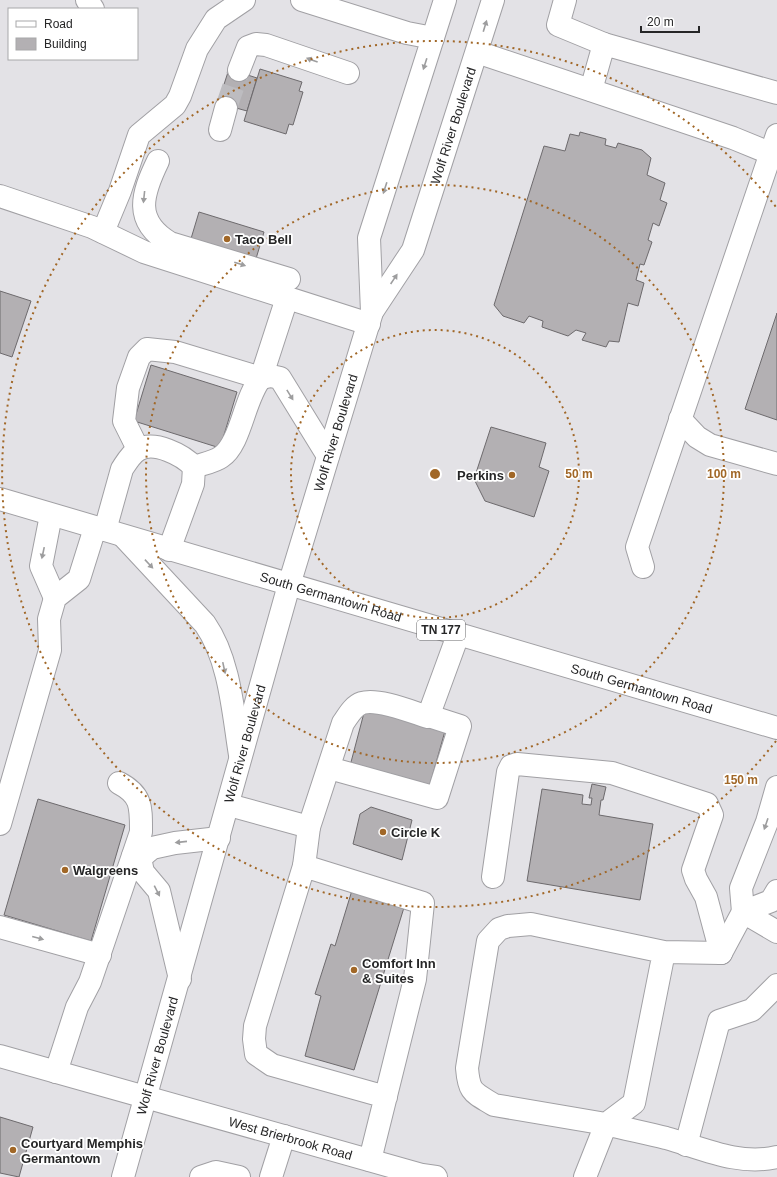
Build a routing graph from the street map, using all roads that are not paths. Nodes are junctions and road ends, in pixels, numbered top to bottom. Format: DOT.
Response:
graph roads {
  1 [pos="244,0"];
  2 [pos="302,0"];
  3 [pos="445,0"];
  4 [pos="493,0"];
  5 [pos="565,0"];
  6 [pos="433,38"];
  7 [pos="604,44"];
  8 [pos="477,52"];
  9 [pos="239,70"];
  10 [pos="348,74"];
  11 [pos="591,90"];
  12 [pos="777,94"];
  13 [pos="226,108"];
  14 [pos="220,130"];
  15 [pos="775,148"];
  16 [pos="158,161"];
  17 [pos="0,196"];
  18 [pos="103,232"];
  19 [pos="288,288"];
  20 [pos="370,318"];
  21 [pos="261,378"];
  22 [pos="680,419"];
  23 [pos="138,450"];
  24 [pos="328,456"];
  25 [pos="777,464"];
  26 [pos="194,467"];
  27 [pos="0,499"];
  28 [pos="51,515"];
  29 [pos="108,531"];
  30 [pos="170,550"];
  31 [pos="642,566"];
  32 [pos="289,585"];
  33 [pos="55,598"];
  34 [pos="458,635"];
  35 [pos="429,716"];
  36 [pos="777,728"];
  37 [pos="241,760"];
  38 [pos="329,768"];
  39 [pos="118,783"];
  40 [pos="777,787"];
  41 [pos="229,805"];
  42 [pos="0,824"];
  43 [pos="309,827"];
  44 [pos="219,838"];
  45 [pos="136,857"];
  46 [pos="304,866"];
  47 [pos="493,877"];
  48 [pos="777,891"];
  49 [pos="744,912"];
  50 [pos="0,927"];
  51 [pos="777,932"];
  52 [pos="664,952"];
  53 [pos="721,953"];
  54 [pos="100,955"];
  55 [pos="180,979"];
  56 [pos="777,985"];
  57 [pos="0,1056"];
  58 [pos="56,1072"];
  59 [pos="146,1097"];
  60 [pos="386,1097"];
  61 [pos="606,1124"];
  62 [pos="284,1136"];
  63 [pos="686,1145"];
  64 [pos="777,1157"];
  65 [pos="370,1160"];
  66 [pos="427,1176"];
  67 [pos="123,1177"];
  68 [pos="201,1177"];
  69 [pos="239,1177"];
  70 [pos="271,1177"];
  71 [pos="585,1177"];
  1 -- 18 [label="main road"];
  2 -- 6 [label="main road"];
  3 -- 6 [label="main road, Wolf River Boulevard"];
  8 -- 4 [label="main road, Wolf River Boulevard, one-way"];
  5 -- 7 [label="main road"];
  6 -- 20 [label="main road, Wolf River Boulevard, one-way"];
  7 -- 11 [label="main road"];
  7 -- 12 [label="main road"];
  8 -- 11 [label="main road"];
  20 -- 8 [label="main road, Wolf River Boulevard, one-way"];
  10 -- 9 [label="main road, one-way"];
  11 -- 15 [label="main road"];
  13 -- 14 [label="main road"];
  15 -- 22 [label="main road"];
  16 -- 19 [label="main road, one-way"];
  17 -- 18 [label="main road"];
  18 -- 19 [label="main road"];
  19 -- 20 [label="main road"];
  19 -- 21 [label="main road"];
  20 -- 24 [label="main road, Wolf River Boulevard"];
  21 -- 23 [label="main road"];
  21 -- 24 [label="main road, one-way"];
  21 -- 26 [label="main road"];
  22 -- 25 [label="main road"];
  22 -- 31 [label="main road"];
  23 -- 26 [label="main road"];
  23 -- 29 [label="main road"];
  24 -- 32 [label="main road, Wolf River Boulevard"];
  26 -- 30 [label="main road"];
  27 -- 28 [label="main road, South Germantown Road / TN 177"];
  28 -- 29 [label="main road, South Germantown Road / TN 177"];
  28 -- 33 [label="main road, one-way"];
  29 -- 30 [label="main road, South Germantown Road / TN 177"];
  29 -- 33 [label="main road"];
  29 -- 37 [label="main road, one-way"];
  30 -- 32 [label="main road, South Germantown Road / TN 177"];
  32 -- 34 [label="main road, South Germantown Road / TN 177"];
  32 -- 37 [label="main road, Wolf River Boulevard"];
  33 -- 42 [label="main road"];
  34 -- 35 [label="main road"];
  34 -- 36 [label="main road, South Germantown Road / TN 177"];
  35 -- 38 [label="main road"];
  35 -- 38 [label="main road"];
  37 -- 41 [label="main road, Wolf River Boulevard"];
  38 -- 43 [label="main road"];
  39 -- 45 [label="main road"];
  40 -- 49 [label="main road, one-way"];
  41 -- 43 [label="main road"];
  41 -- 44 [label="main road, Wolf River Boulevard"];
  43 -- 46 [label="main road"];
  44 -- 45 [label="main road, one-way"];
  44 -- 55 [label="main road, Wolf River Boulevard"];
  45 -- 54 [label="main road"];
  45 -- 55 [label="main road, one-way"];
  46 -- 60 [label="main road"];
  46 -- 60 [label="main road"];
  47 -- 53 [label="main road"];
  48 -- 49 [label="main road"];
  49 -- 51 [label="main road"];
  49 -- 53 [label="main road"];
  50 -- 54 [label="main road, one-way"];
  52 -- 53 [label="main road"];
  52 -- 61 [label="main road"];
  52 -- 61 [label="main road"];
  54 -- 58 [label="main road"];
  55 -- 59 [label="main road, Wolf River Boulevard"];
  56 -- 63 [label="main road"];
  57 -- 58 [label="main road, West Brierbrook Road"];
  58 -- 59 [label="main road, West Brierbrook Road"];
  59 -- 62 [label="main road, West Brierbrook Road"];
  59 -- 67 [label="main road, Wolf River Boulevard"];
  60 -- 65 [label="main road"];
  61 -- 63 [label="main road"];
  61 -- 71 [label="main road"];
  62 -- 65 [label="main road, West Brierbrook Road"];
  62 -- 70 [label="main road"];
  63 -- 64 [label="main road"];
  65 -- 66 [label="main road, West Brierbrook Road"];
  68 -- 69 [label="main road"];
}
